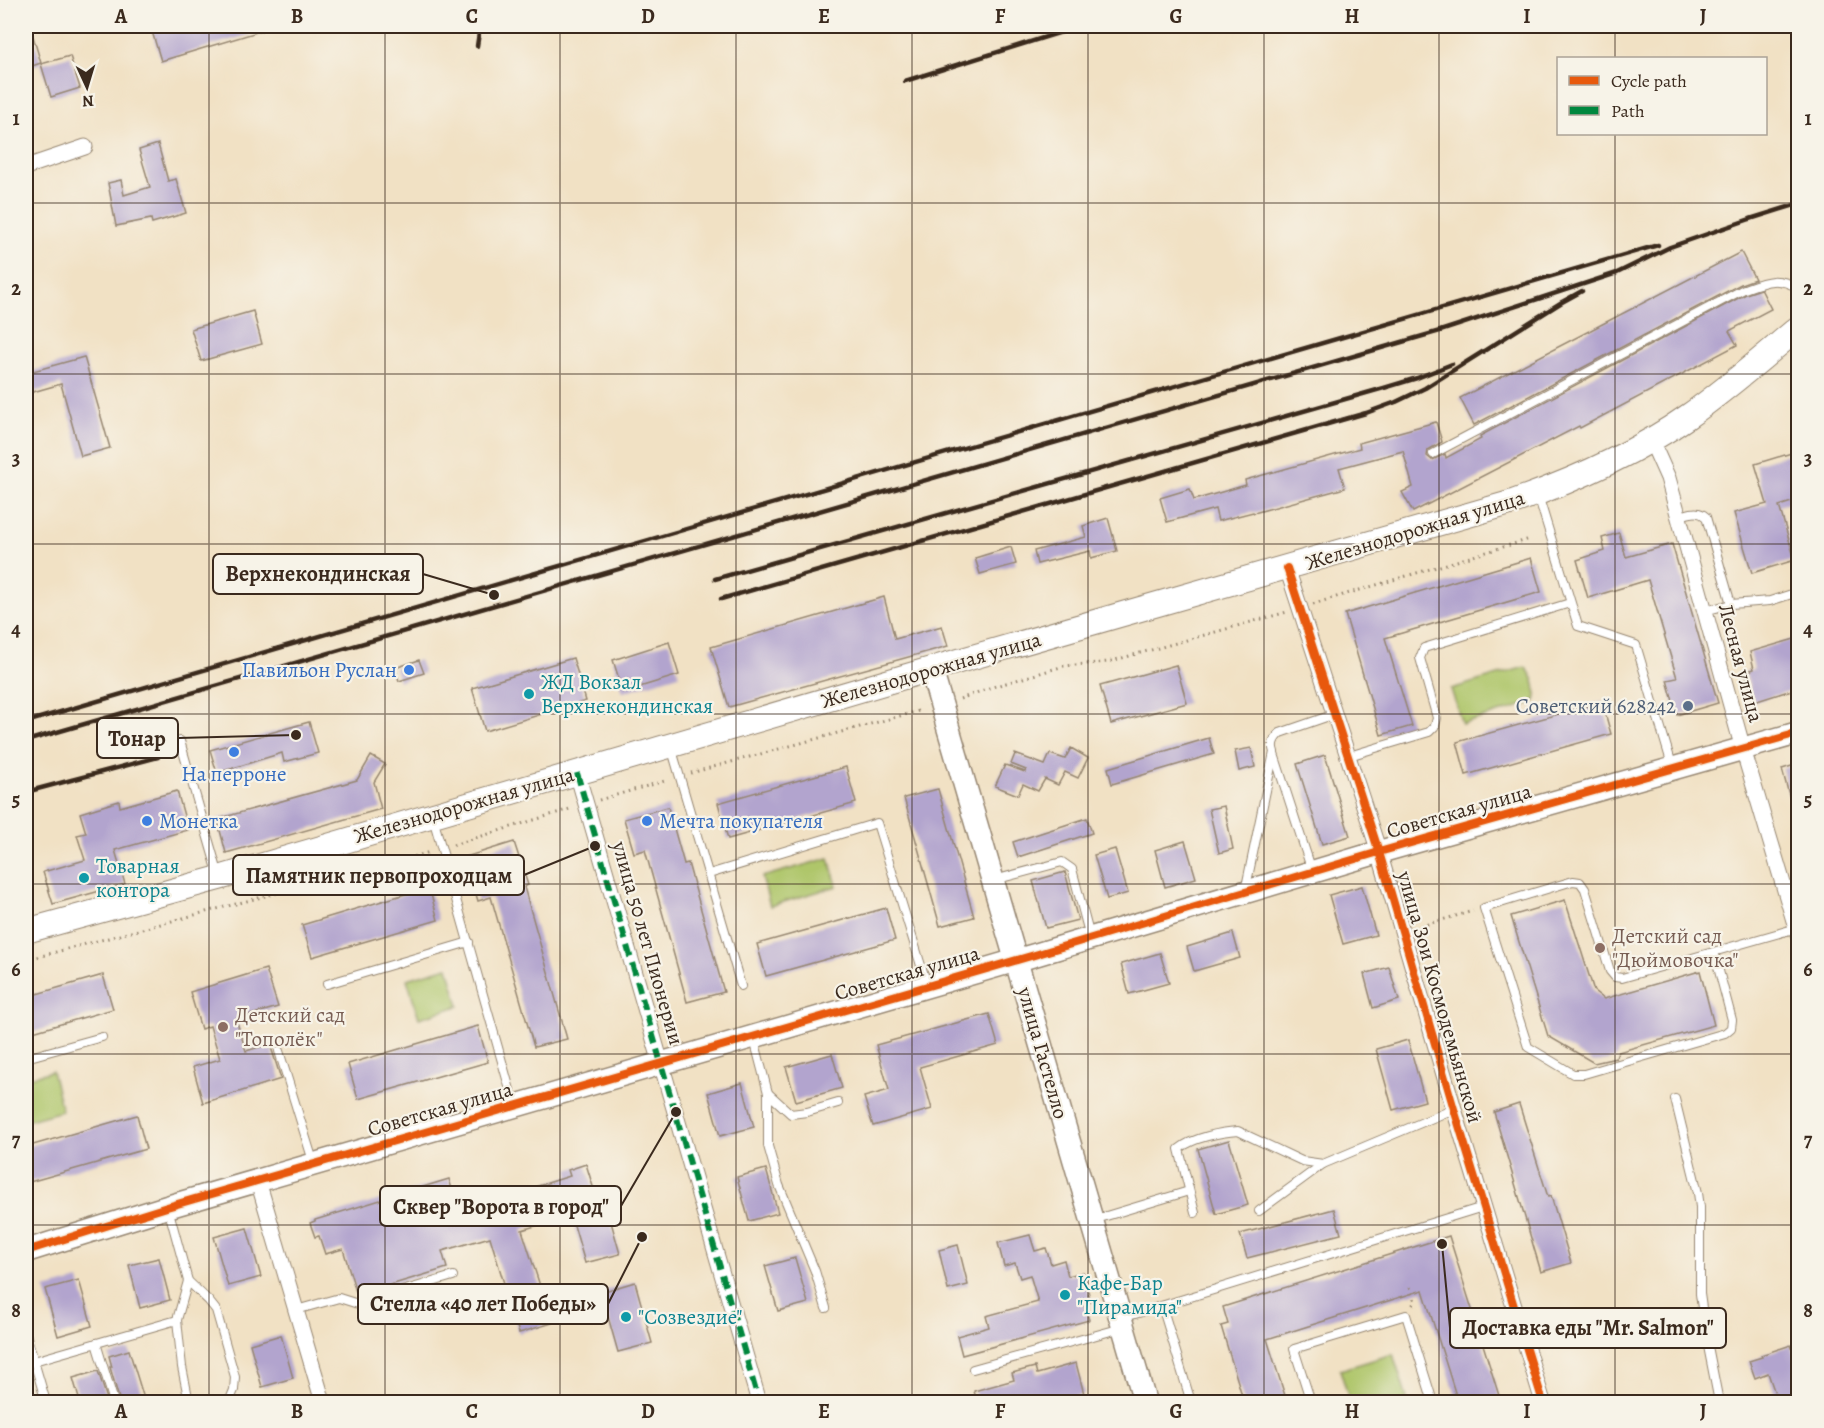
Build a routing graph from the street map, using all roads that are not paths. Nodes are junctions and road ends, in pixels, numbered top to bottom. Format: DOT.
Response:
graph roads {
  1 [pos="85,147"];
  2 [pos="26,167"];
  3 [pos="1798,288"];
  4 [pos="1798,328"];
  5 [pos="1652,440"];
  6 [pos="1433,454"];
  7 [pos="1537,493"];
  8 [pos="1679,516"];
  9 [pos="1287,568"];
  10 [pos="1798,592"];
  11 [pos="1570,603"];
  12 [pos="1731,604"];
  13 [pos="1705,611"];
  14 [pos="931,669"];
  15 [pos="1335,714"];
  16 [pos="1798,733"];
  17 [pos="180,741"];
  18 [pos="671,745"];
  19 [pos="1743,749"];
  20 [pos="1274,752"];
  21 [pos="1349,756"];
  22 [pos="1673,768"];
  23 [pos="576,773"];
  24 [pos="432,815"];
  25 [pos="1379,852"];
  26 [pos="1313,872"];
  27 [pos="709,874"];
  28 [pos="219,878"];
  29 [pos="993,880"];
  30 [pos="1245,892"];
  31 [pos="26,931"];
  32 [pos="1798,931"];
  33 [pos="1091,938"];
  34 [pos="469,942"];
  35 [pos="1714,952"];
  36 [pos="1016,960"];
  37 [pos="327,984"];
  38 [pos="741,986"];
  39 [pos="928,986"];
  40 [pos="102,1037"];
  41 [pos="754,1037"];
  42 [pos="279,1051"];
  43 [pos="26,1058"];
  44 [pos="661,1063"];
  45 [pos="768,1093"];
  46 [pos="1675,1100"];
  47 [pos="838,1103"];
  48 [pos="515,1106"];
  49 [pos="1454,1109"];
  50 [pos="314,1164"];
  51 [pos="1323,1164"];
  52 [pos="258,1181"];
  53 [pos="1189,1191"];
  54 [pos="1484,1207"];
  55 [pos="167,1208"];
  56 [pos="1259,1211"];
  57 [pos="1195,1213"];
  58 [pos="1092,1220"];
  59 [pos="26,1251"];
  60 [pos="453,1276"];
  61 [pos="188,1281"];
  62 [pos="1162,1306"];
  63 [pos="826,1308"];
  64 [pos="296,1310"];
  65 [pos="177,1320"];
  66 [pos="1122,1323"];
  67 [pos="26,1334"];
  68 [pos="96,1343"];
  69 [pos="34,1361"];
  70 [pos="973,1369"];
  71 [pos="1140,1401"];
  72 [pos="46,1402"];
  73 [pos="114,1402"];
  74 [pos="189,1402"];
  75 [pos="229,1402"];
  76 [pos="323,1402"];
  77 [pos="759,1402"];
  78 [pos="1191,1402"];
  79 [pos="1311,1402"];
  80 [pos="1433,1402"];
  81 [pos="1543,1402"];
  82 [pos="1719,1402"];
  1 -- 2 [label="street"];
  3 -- 6 [label="lane"];
  4 -- 5 [label="main road, Железнодорожная улица"];
  5 -- 7 [label="main road, Железнодорожная улица"];
  5 -- 8 [label="street, Лесная улица"];
  7 -- 9 [label="main road, Железнодорожная улица"];
  7 -- 11 [label="lane"];
  8 -- 12 [label="lane"];
  8 -- 13 [label="street, Лесная улица"];
  9 -- 14 [label="main road, Железнодорожная улица"];
  9 -- 15 [label="street, улица Зои Космодемьянской"];
  10 -- 12 [label="lane"];
  11 -- 21 [label="lane"];
  11 -- 22 [label="lane"];
  12 -- 13 [label="lane"];
  13 -- 19 [label="street, Лесная улица"];
  14 -- 18 [label="main road, Железнодорожная улица"];
  14 -- 29 [label="street, улица Гастелло"];
  15 -- 20 [label="lane"];
  15 -- 21 [label="street, улица Зои Космодемьянской"];
  16 -- 19 [label="street, Советская улица"];
  17 -- 28 [label="lane"];
  18 -- 23 [label="main road, Железнодорожная улица"];
  18 -- 27 [label="lane"];
  19 -- 22 [label="street, Советская улица"];
  19 -- 32 [label="street, Лесная улица"];
  20 -- 26 [label="lane"];
  20 -- 30 [label="lane"];
  21 -- 25 [label="street, улица Зои Космодемьянской"];
  22 -- 25 [label="street, Советская улица"];
  23 -- 24 [label="main road, Железнодорожная улица"];
  23 -- 44 [label="street, улица 50 лет Пионерии"];
  24 -- 28 [label="main road, Железнодорожная улица"];
  24 -- 34 [label="lane"];
  25 -- 26 [label="street, Советская улица"];
  25 -- 49 [label="street, улица Зои Космодемьянской"];
  26 -- 30 [label="street, Советская улица"];
  27 -- 38 [label="lane"];
  27 -- 39 [label="lane"];
  28 -- 31 [label="main road, Железнодорожная улица"];
  29 -- 33 [label="lane"];
  29 -- 36 [label="street, улица Гастелло"];
  30 -- 33 [label="street, Советская улица"];
  32 -- 35 [label="lane"];
  33 -- 36 [label="street, Советская улица"];
  34 -- 37 [label="lane"];
  34 -- 48 [label="lane"];
  35 -- 35 [label="lane"];
  36 -- 39 [label="street, Советская улица"];
  36 -- 58 [label="street, улица Гастелло"];
  39 -- 41 [label="street, Советская улица"];
  40 -- 43 [label="lane"];
  41 -- 44 [label="street, Советская улица"];
  41 -- 45 [label="lane"];
  42 -- 50 [label="lane"];
  44 -- 48 [label="street, Советская улица"];
  44 -- 77 [label="street, улица 50 лет Пионерии"];
  45 -- 47 [label="lane"];
  45 -- 63 [label="lane"];
  46 -- 82 [label="lane"];
  48 -- 50 [label="street, Советская улица"];
  49 -- 51 [label="lane"];
  49 -- 54 [label="street, улица Зои Космодемьянской"];
  50 -- 52 [label="street, Советская улица"];
  51 -- 53 [label="lane"];
  51 -- 56 [label="lane"];
  52 -- 55 [label="street, Советская улица"];
  52 -- 64 [label="street"];
  53 -- 57 [label="lane"];
  53 -- 58 [label="lane"];
  54 -- 62 [label="lane"];
  54 -- 81 [label="street, улица Зои Космодемьянской"];
  55 -- 59 [label="street, Советская улица"];
  55 -- 61 [label="lane"];
  58 -- 66 [label="street, улица Гастелло"];
  60 -- 64 [label="lane"];
  61 -- 65 [label="lane"];
  61 -- 75 [label="lane"];
  62 -- 66 [label="lane"];
  62 -- 78 [label="lane"];
  64 -- 76 [label="street"];
  65 -- 68 [label="lane"];
  65 -- 74 [label="lane"];
  66 -- 70 [label="lane"];
  66 -- 71 [label="street, улица Гастелло"];
  67 -- 69 [label="lane"];
  68 -- 69 [label="lane"];
  68 -- 73 [label="lane"];
  69 -- 72 [label="lane"];
  79 -- 80 [label="lane"];
}
